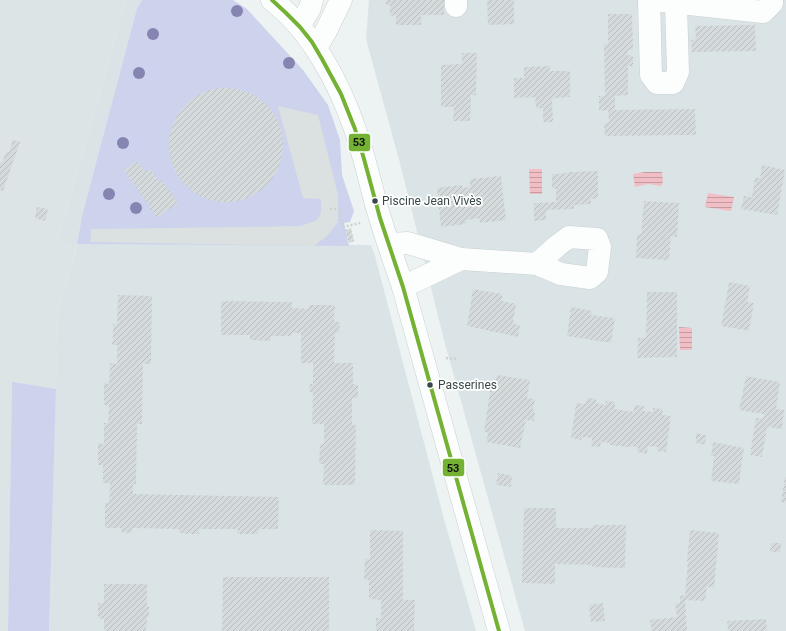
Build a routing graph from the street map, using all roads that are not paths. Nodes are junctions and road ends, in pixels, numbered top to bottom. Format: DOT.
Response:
graph roads {
  1 [pos="272,0"];
  2 [pos="312,0"];
  3 [pos="340,0"];
  4 [pos="649,0"];
  5 [pos="772,0"];
  6 [pos="676,3"];
  7 [pos="299,26"];
  8 [pos="316,48"];
  9 [pos="389,244"];
  10 [pos="461,259"];
  11 [pos="537,264"];
  12 [pos="403,287"];
  13 [pos="499,631"];
  1 -- 7 [label="street"];
  2 -- 7 [label="street"];
  3 -- 8 [label="street"];
  4 -- 6 [label="street"];
  4 -- 6 [label="street"];
  5 -- 6 [label="street"];
  7 -- 8 [label="street"];
  8 -- 9 [label="street"];
  9 -- 10 [label="street"];
  9 -- 12 [label="street"];
  10 -- 11 [label="street"];
  10 -- 12 [label="street"];
  12 -- 13 [label="street"];
}
